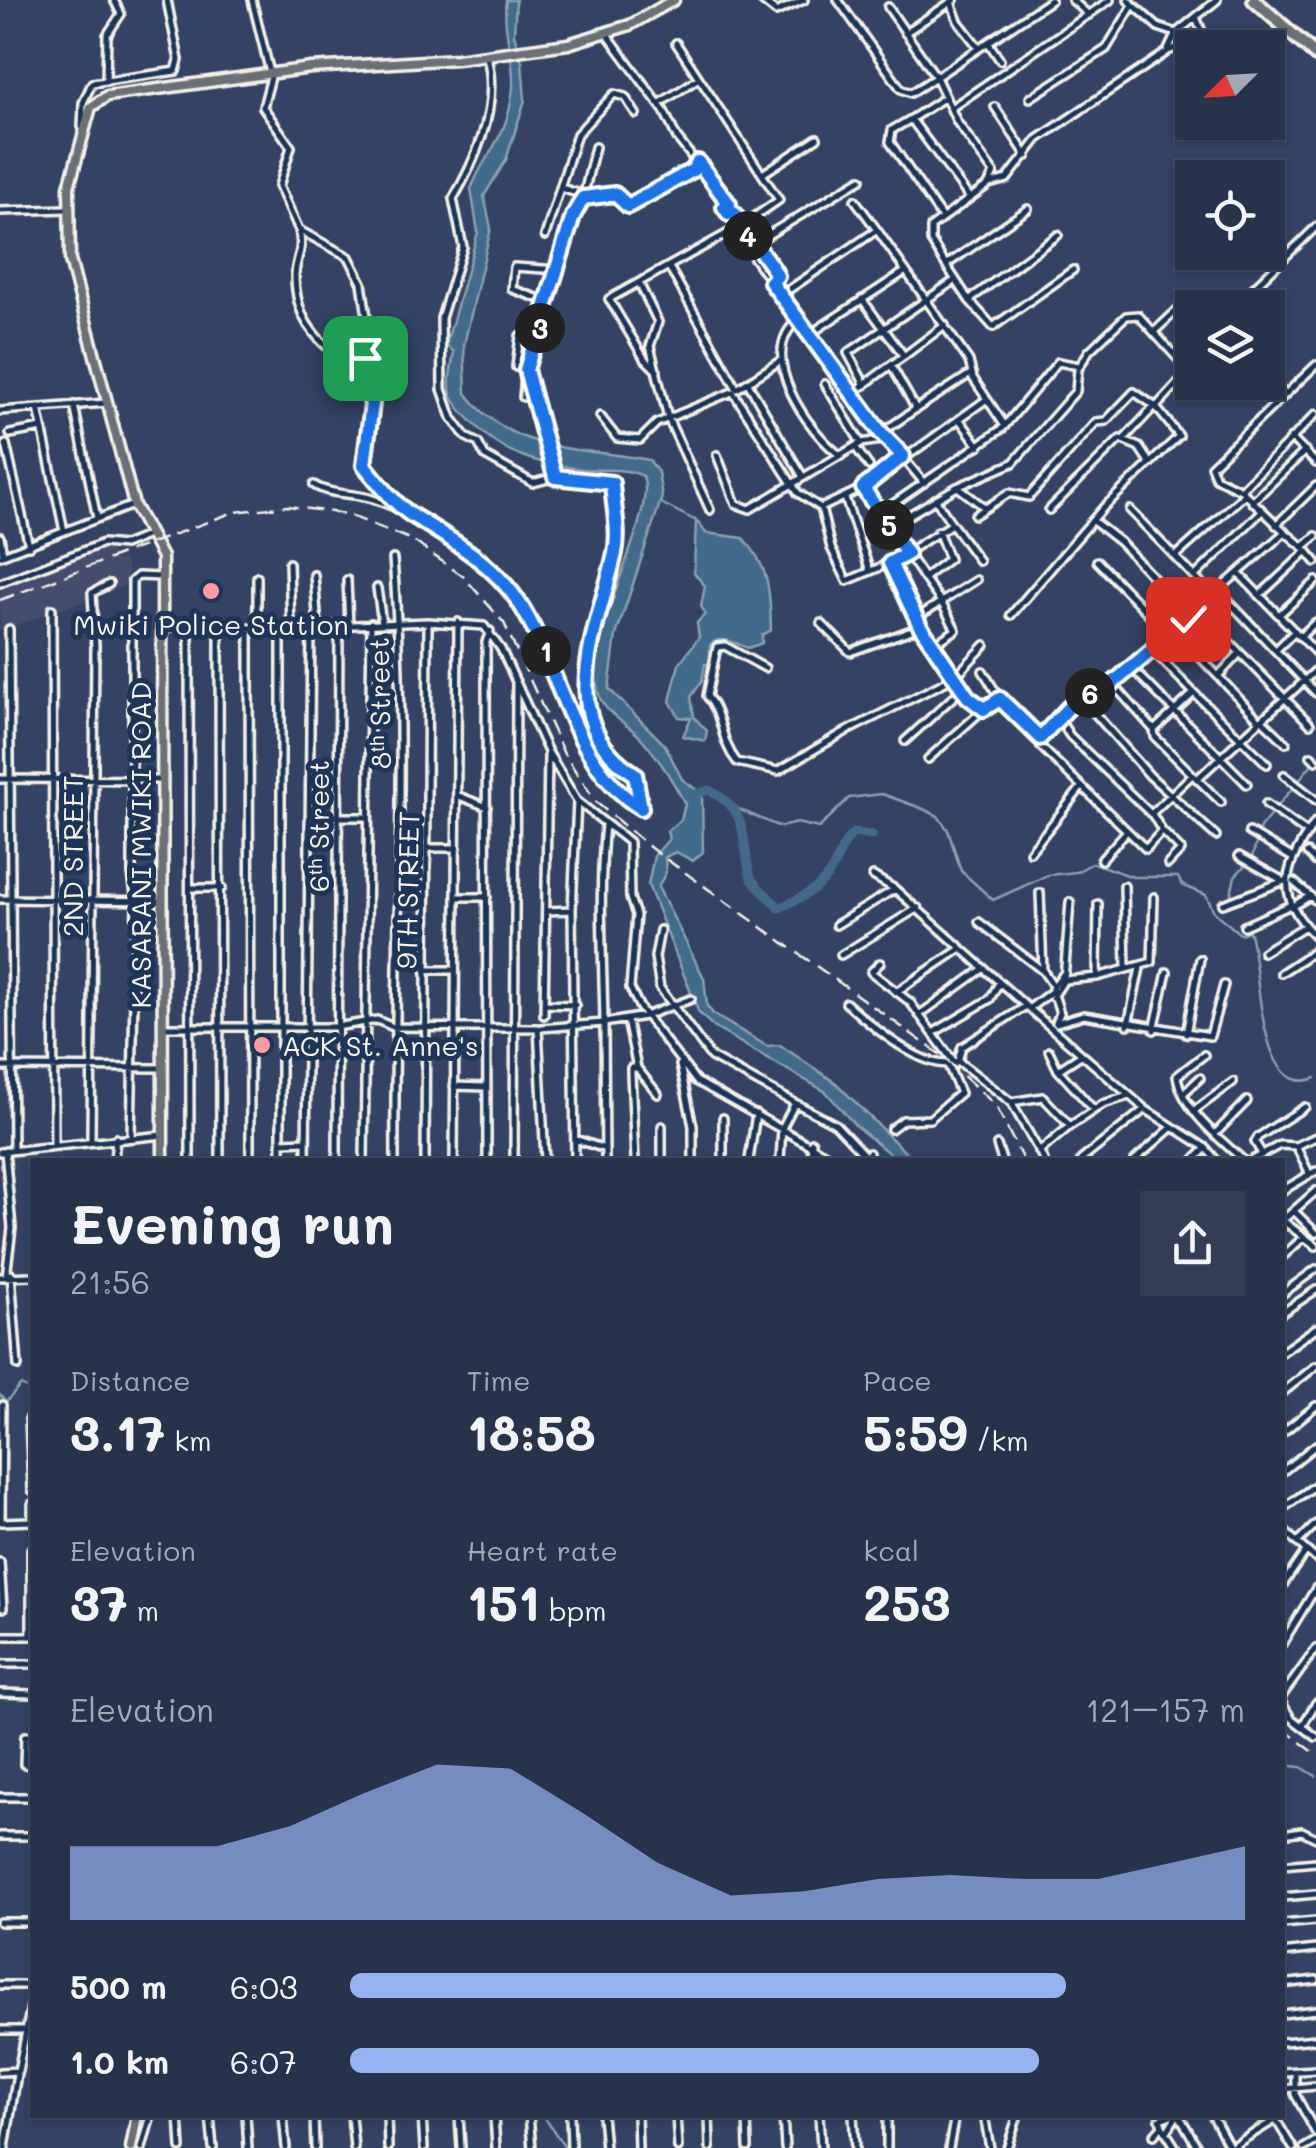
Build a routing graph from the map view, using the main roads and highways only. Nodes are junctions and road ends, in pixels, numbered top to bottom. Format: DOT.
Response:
graph roads {
  1 [pos="674,0"];
  2 [pos="1254,0"];
  3 [pos="1316,55"];
  4 [pos="163,1158"];
  5 [pos="137,2119"];
  6 [pos="131,2148"];
  1 -- 4 [label="main road, KASARANI MWIKI ROAD"];
  2 -- 3 [label="highway"];
  5 -- 6 [label="main road"];
}
